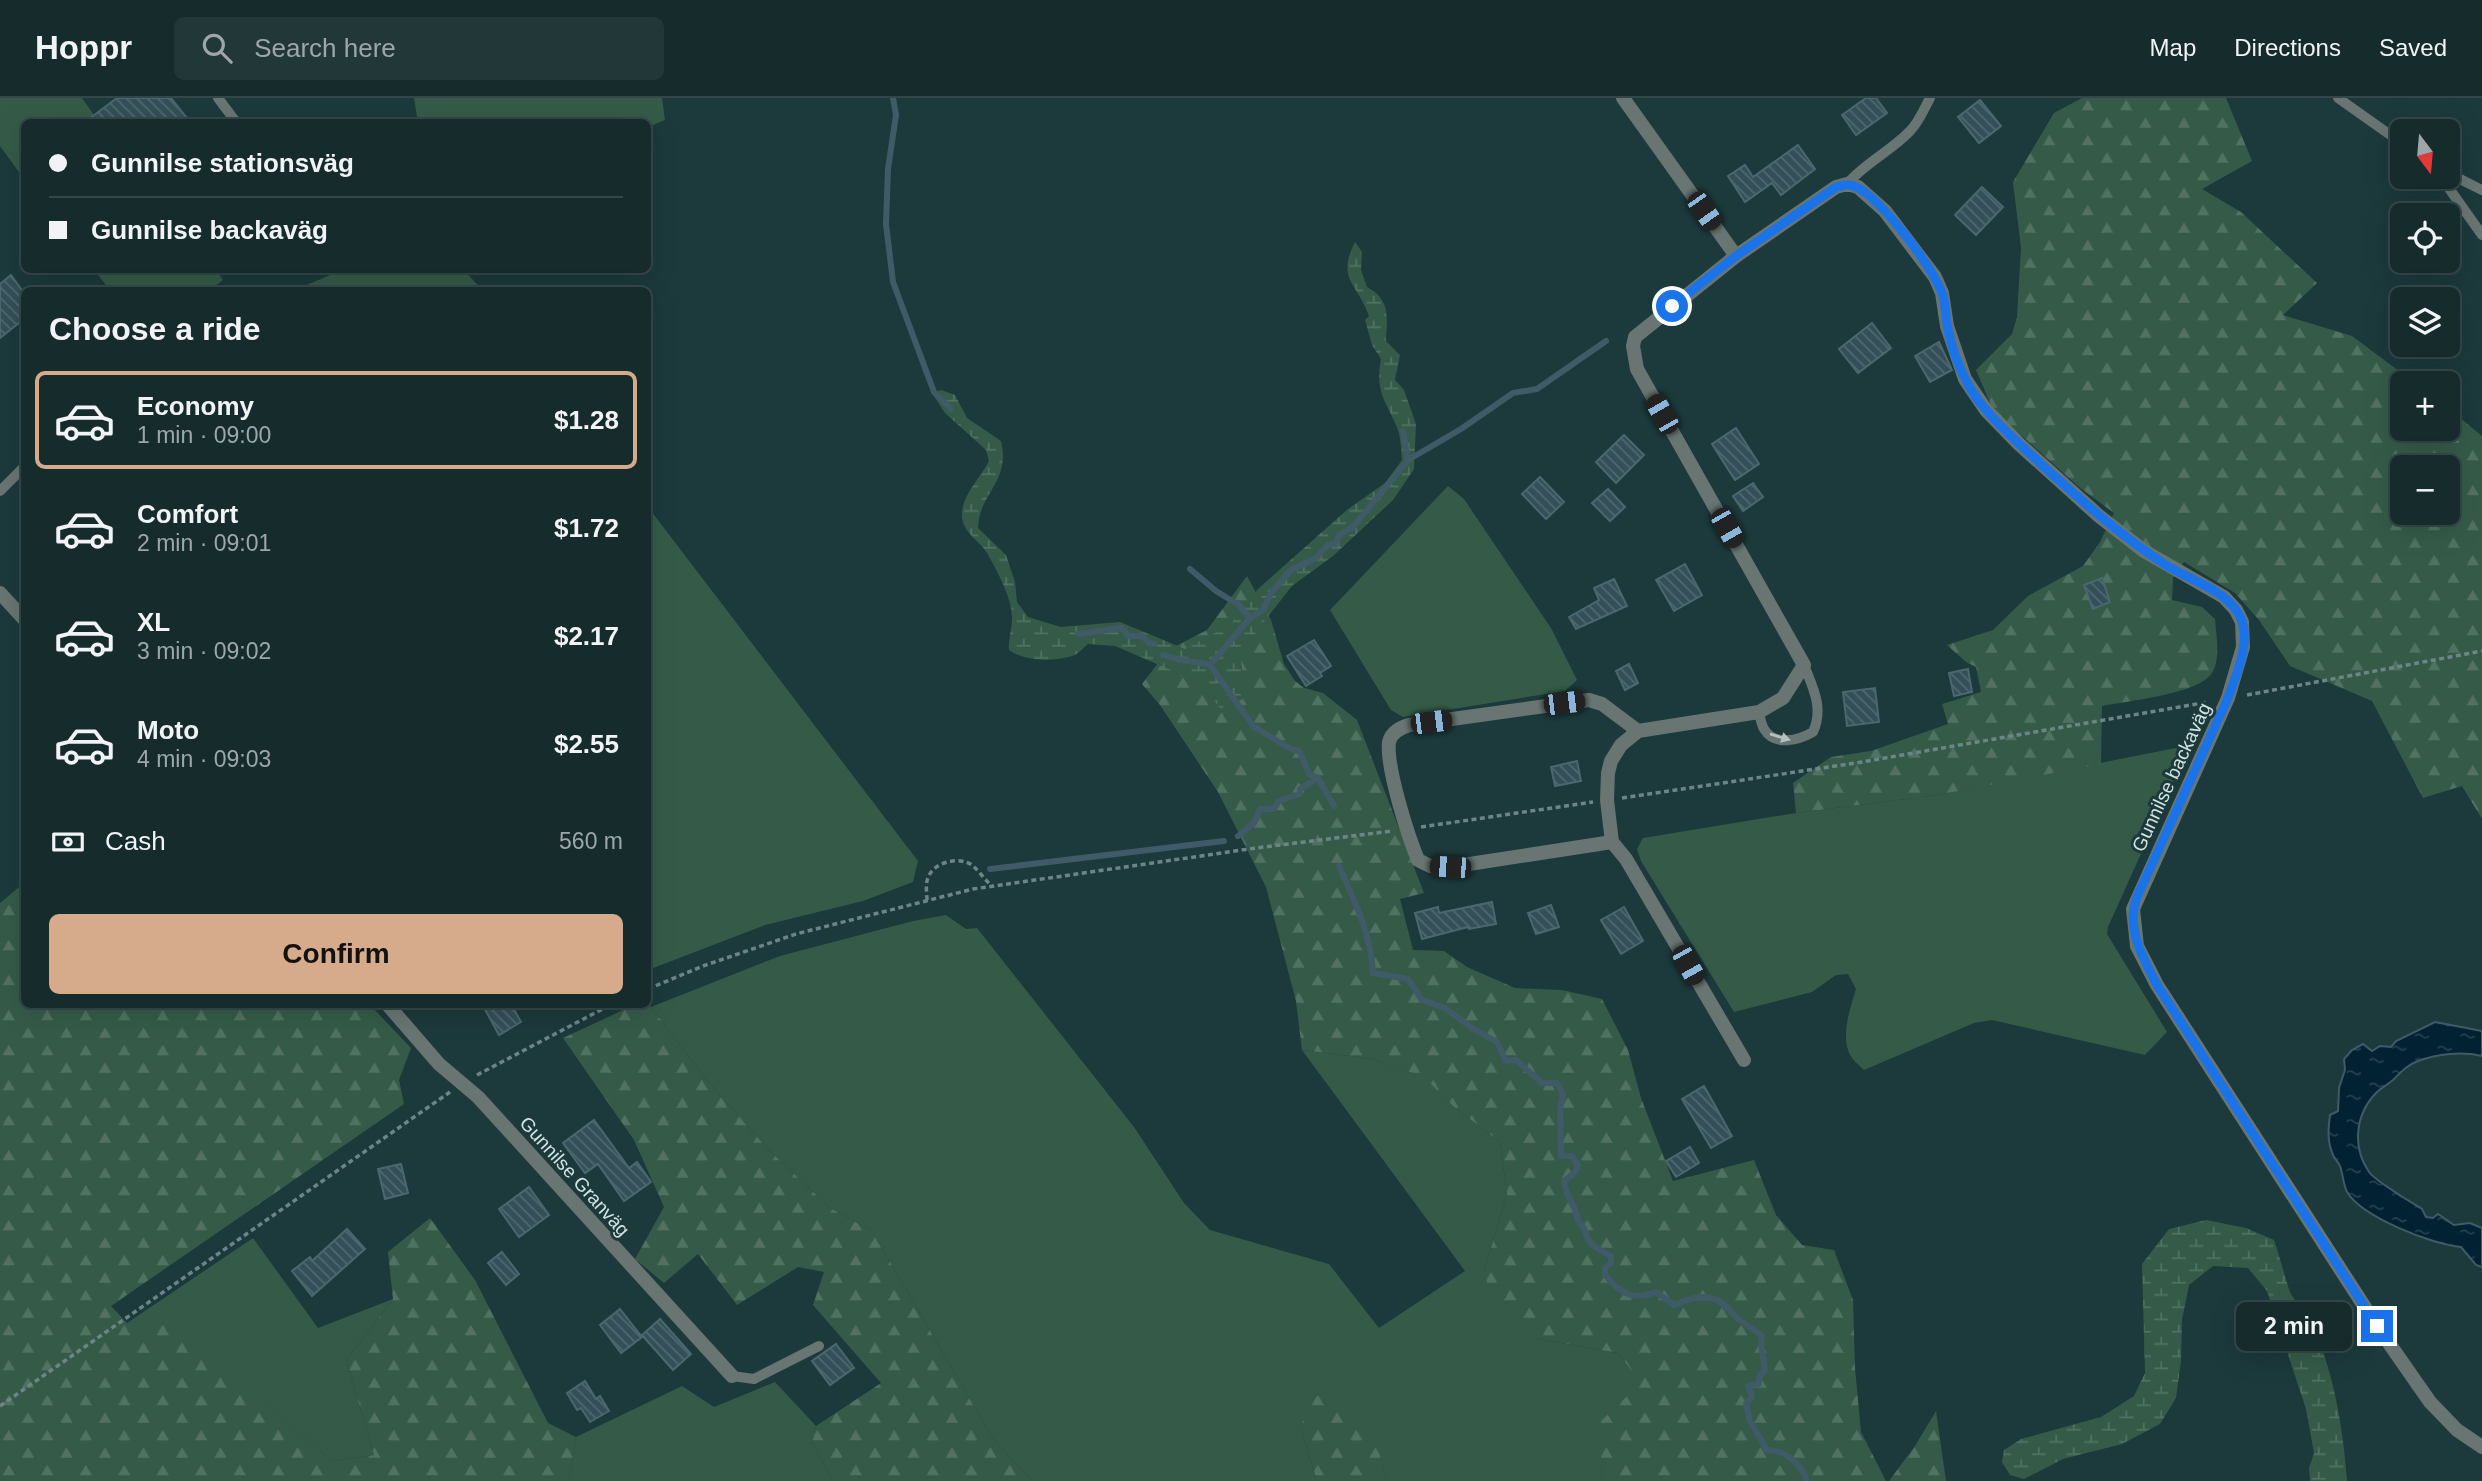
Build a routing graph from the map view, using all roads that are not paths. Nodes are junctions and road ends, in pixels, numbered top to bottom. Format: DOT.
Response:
graph roads {
  1 [pos="218,98"];
  2 [pos="1623,98"];
  3 [pos="1930,98"];
  4 [pos="2337,98"];
  5 [pos="234,119"];
  6 [pos="2390,135"];
  7 [pos="2460,179"];
  8 [pos="1847,184"];
  9 [pos="2450,189"];
  10 [pos="2482,190"];
  11 [pos="2482,234"];
  12 [pos="1736,256"];
  13 [pos="21,470"];
  14 [pos="0,491"];
  15 [pos="0,593"];
  16 [pos="21,616"];
  17 [pos="1804,664"];
  18 [pos="1759,712"];
  19 [pos="1638,731"];
  20 [pos="1612,842"];
  21 [pos="390,1008"];
  22 [pos="1744,1060"];
  23 [pos="819,1346"];
  24 [pos="732,1376"];
  25 [pos="2482,1447"];
  1 -- 5 [label="lane"];
  2 -- 12 [label="street"];
  3 -- 8 [label="lane"];
  4 -- 6 [label="lane"];
  7 -- 10 [label="lane"];
  8 -- 12 [label="street"];
  8 -- 25 [label="street, Gunnilse backaväg"];
  9 -- 11 [label="lane"];
  12 -- 17 [label="street"];
  13 -- 14 [label="lane"];
  15 -- 16 [label="street"];
  17 -- 18 [label="street"];
  18 -- 17 [label="lane, one-way"];
  18 -- 19 [label="street"];
  19 -- 20 [label="street"];
  19 -- 20 [label="street"];
  20 -- 22 [label="street"];
  21 -- 24 [label="street, Gunnilse Granväg"];
  23 -- 24 [label="lane"];
}
